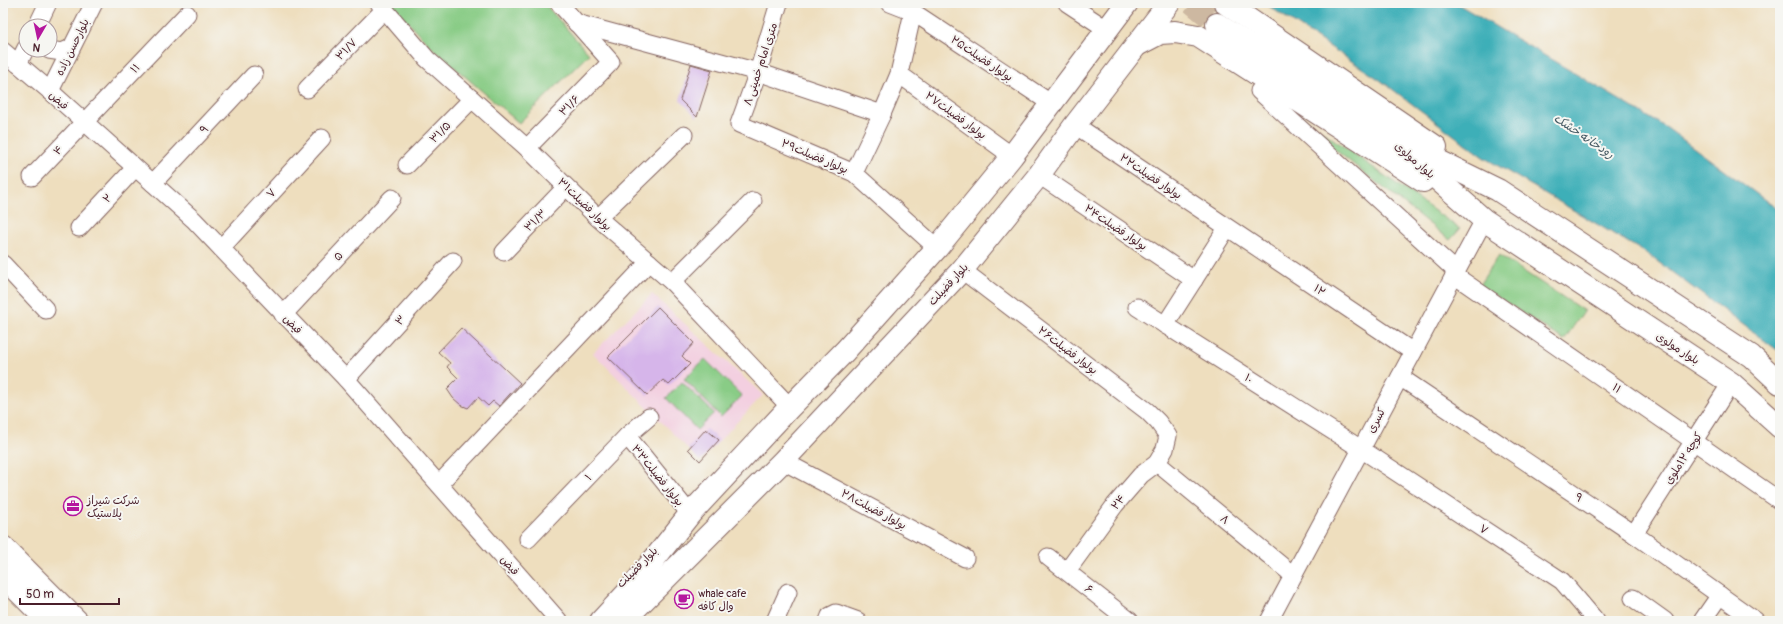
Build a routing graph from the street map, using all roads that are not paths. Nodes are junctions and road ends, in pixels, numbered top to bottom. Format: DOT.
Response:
graph roads {
  1 [pos="48,3"];
  2 [pos="94,3"];
  3 [pos="559,3"];
  4 [pos="780,3"];
  5 [pos="890,3"];
  6 [pos="1067,3"];
  7 [pos="1127,3"];
  8 [pos="1225,3"];
  9 [pos="382,6"];
  10 [pos="1166,7"];
  11 [pos="913,12"];
  12 [pos="187,14"];
  13 [pos="40,18"];
  14 [pos="576,23"];
  15 [pos="1217,24"];
  16 [pos="1108,30"];
  17 [pos="1135,46"];
  18 [pos="72,48"];
  19 [pos="3,51"];
  20 [pos="58,51"];
  21 [pos="21,58"];
  22 [pos="18,64"];
  23 [pos="758,72"];
  24 [pos="899,74"];
  25 [pos="254,75"];
  26 [pos="307,89"];
  27 [pos="50,91"];
  28 [pos="1259,92"];
  29 [pos="472,99"];
  30 [pos="1052,104"];
  31 [pos="882,114"];
  32 [pos="84,122"];
  33 [pos="739,124"];
  34 [pos="1075,125"];
  35 [pos="684,135"];
  36 [pos="1388,136"];
  37 [pos="322,138"];
  38 [pos="527,148"];
  39 [pos="1012,156"];
  40 [pos="408,165"];
  41 [pos="135,168"];
  42 [pos="854,173"];
  43 [pos="1039,175"];
  44 [pos="32,177"];
  45 [pos="153,184"];
  46 [pos="566,187"];
  47 [pos="1498,190"];
  48 [pos="392,198"];
  49 [pos="753,201"];
  50 [pos="598,218"];
  51 [pos="1484,220"];
  52 [pos="79,228"];
  53 [pos="1227,228"];
  54 [pos="221,248"];
  55 [pos="937,248"];
  56 [pos="504,252"];
  57 [pos="453,261"];
  58 [pos="649,262"];
  59 [pos="3,264"];
  60 [pos="962,270"];
  61 [pos="1455,273"];
  62 [pos="1194,280"];
  63 [pos="672,282"];
  64 [pos="1137,307"];
  65 [pos="46,310"];
  66 [pos="284,314"];
  67 [pos="1165,325"];
  68 [pos="845,351"];
  69 [pos="1413,352"];
  70 [pos="865,372"];
  71 [pos="1400,377"];
  72 [pos="346,379"];
  73 [pos="1731,383"];
  74 [pos="1780,383"];
  75 [pos="790,406"];
  76 [pos="649,417"];
  77 [pos="1780,427"];
  78 [pos="627,436"];
  79 [pos="1168,436"];
  80 [pos="1694,441"];
  81 [pos="1361,449"];
  82 [pos="783,461"];
  83 [pos="1156,464"];
  84 [pos="439,484"];
  85 [pos="1780,501"];
  86 [pos="690,514"];
  87 [pos="1634,534"];
  88 [pos="528,539"];
  89 [pos="3,547"];
  90 [pos="1048,557"];
  91 [pos="964,558"];
  92 [pos="1067,571"];
  93 [pos="1294,575"];
  94 [pos="3,576"];
  95 [pos="788,592"];
  96 [pos="1720,596"];
  97 [pos="1633,598"];
  98 [pos="637,605"];
  99 [pos="832,617"];
  100 [pos="48,621"];
  101 [pos="77,621"];
  102 [pos="559,621"];
  103 [pos="584,621"];
  104 [pos="601,621"];
  105 [pos="623,621"];
  106 [pos="775,621"];
  107 [pos="858,621"];
  108 [pos="1130,621"];
  109 [pos="1269,621"];
  110 [pos="1596,621"];
  111 [pos="1666,621"];
  112 [pos="1702,621"];
  113 [pos="1756,621"];
  1 -- 13 [label="street"];
  2 -- 18 [label="street, بلوارحسن زاده"];
  3 -- 14 [label="street"];
  4 -- 23 [label="street, ۸ متری امام خمینی"];
  5 -- 11 [label="street, بولوار فضیلت۲۵"];
  6 -- 16 [label="street"];
  7 -- 16 [label="main road, بلوار فضیلت"];
  8 -- 47 [label="main road"];
  9 -- 26 [label="street, ۳۱/۷"];
  9 -- 29 [label="street, بولوار فضیلت۳۱"];
  10 -- 17 [label="main road, بلوار فضیلت"];
  11 -- 24 [label="street"];
  11 -- 30 [label="street, بولوار فضیلت۲۵"];
  12 -- 32 [label="street, ۱۱"];
  14 -- 23 [label="street"];
  14 -- 38 [label="street, ۳۱/۶"];
  15 -- 36 [label="main road"];
  16 -- 30 [label="main road, بلوار فضیلت"];
  17 -- 34 [label="main road, بلوار فضیلت"];
  17 -- 51 [label="main road"];
  18 -- 20 [label="street"];
  18 -- 27 [label="street, بلوارحسن زاده"];
  19 -- 22 [label="street, فیض"];
  21 -- 22 [label="street"];
  22 -- 27 [label="street, فیض"];
  23 -- 31 [label="street"];
  23 -- 33 [label="street, ۸ متری امام خمینی"];
  24 -- 31 [label="street"];
  24 -- 39 [label="street, بولوار فضیلت۲۷"];
  25 -- 45 [label="street, ۹"];
  27 -- 32 [label="street, فیض"];
  28 -- 61 [label="street, ۱۱"];
  29 -- 38 [label="street, بولوار فضیلت۳۱"];
  29 -- 40 [label="street, ۳۱/۵"];
  30 -- 39 [label="main road, بلوار فضیلت"];
  31 -- 42 [label="street"];
  32 -- 41 [label="street, فیض"];
  32 -- 44 [label="street, ۴"];
  33 -- 42 [label="street, بولوار فضیلت۲۹"];
  34 -- 43 [label="main road, بلوار فضیلت"];
  34 -- 53 [label="street, بولوار فضیلت۲۲"];
  35 -- 50 [label="street"];
  36 -- 47 [label="main road, بلوار مولوی"];
  36 -- 51 [label="main road, بلوار مولوی"];
  37 -- 54 [label="street, ۷"];
  38 -- 46 [label="street, بولوار فضیلت۳۱"];
  39 -- 55 [label="main road, بلوار فضیلت"];
  41 -- 45 [label="street, فیض"];
  41 -- 52 [label="street, ۲"];
  42 -- 55 [label="street, بولوار فضیلت۲۹"];
  43 -- 60 [label="main road, بلوار فضیلت"];
  43 -- 62 [label="street, بولوار فضیلت۲۴"];
  45 -- 54 [label="street, فیض"];
  46 -- 50 [label="street, بولوار فضیلت۳۱"];
  46 -- 56 [label="street, ۳۱/۳"];
  47 -- 74 [label="main road, بلوار مولوی"];
  48 -- 66 [label="street, ۵"];
  49 -- 63 [label="street"];
  50 -- 58 [label="street, بولوار فضیلت۳۱"];
  51 -- 61 [label="street, کسری"];
  51 -- 73 [label="main road, بلوار مولوی"];
  53 -- 62 [label="street"];
  53 -- 69 [label="street, ۱۲"];
  54 -- 66 [label="street, فیض"];
  55 -- 68 [label="main road, بلوار فضیلت"];
  57 -- 72 [label="street, ۳"];
  58 -- 63 [label="street, بولوار فضیلت۳۱"];
  58 -- 84 [label="street"];
  59 -- 65 [label="street"];
  60 -- 70 [label="main road, بلوار فضیلت"];
  60 -- 79 [label="street, بولوار فضیلت۲۶"];
  61 -- 69 [label="street, کسری"];
  61 -- 80 [label="street, ۱۱"];
  62 -- 67 [label="street"];
  63 -- 75 [label="street, بولوار فضیلت۳۱"];
  64 -- 67 [label="street, ۱۰"];
  66 -- 72 [label="street, فیض"];
  67 -- 81 [label="street, ۱۰"];
  68 -- 70 [label="main road"];
  68 -- 75 [label="main road, بلوار فضیلت"];
  69 -- 71 [label="street, کسری"];
  70 -- 82 [label="main road, بلوار فضیلت"];
  71 -- 81 [label="street, کسری"];
  71 -- 87 [label="street, ۹"];
  72 -- 84 [label="street, فیض"];
  73 -- 77 [label="main road, بلوار مولوی"];
  73 -- 80 [label="street, کوچه ۱۲ملوی"];
  75 -- 86 [label="main road, بلوار فضیلت"];
  76 -- 78 [label="street, ۱"];
  78 -- 86 [label="street, بولوار فضیلت۳۳"];
  78 -- 88 [label="street, ۱"];
  79 -- 83 [label="street, ۲۴"];
  80 -- 85 [label="street, ۱۱"];
  80 -- 87 [label="street, کوچه ۱۲ملوی"];
  81 -- 93 [label="street, کسری"];
  81 -- 110 [label="street, ۷"];
  82 -- 91 [label="street, بولوار فضیلت۲۸"];
  82 -- 98 [label="main road, بلوار فضیلت"];
  83 -- 92 [label="street, ۲۴"];
  83 -- 93 [label="street, ۸"];
  84 -- 102 [label="street, فیض"];
  86 -- 98 [label="main road, بلوار فضیلت"];
  86 -- 103 [label="main road, بلوار فضیلت"];
  87 -- 96 [label="street, ۹"];
  89 -- 101 [label="main road"];
  90 -- 92 [label="street, ۶"];
  92 -- 108 [label="street, ۶"];
  93 -- 109 [label="street, کسری"];
  94 -- 100 [label="main road"];
  95 -- 106 [label="street"];
  96 -- 112 [label="street"];
  96 -- 113 [label="street, ۹"];
  97 -- 111 [label="street"];
  98 -- 104 [label="main road, بلوار فضیلت"];
  98 -- 105 [label="main road, بلوار فضیلت"];
  99 -- 107 [label="street"];
}
